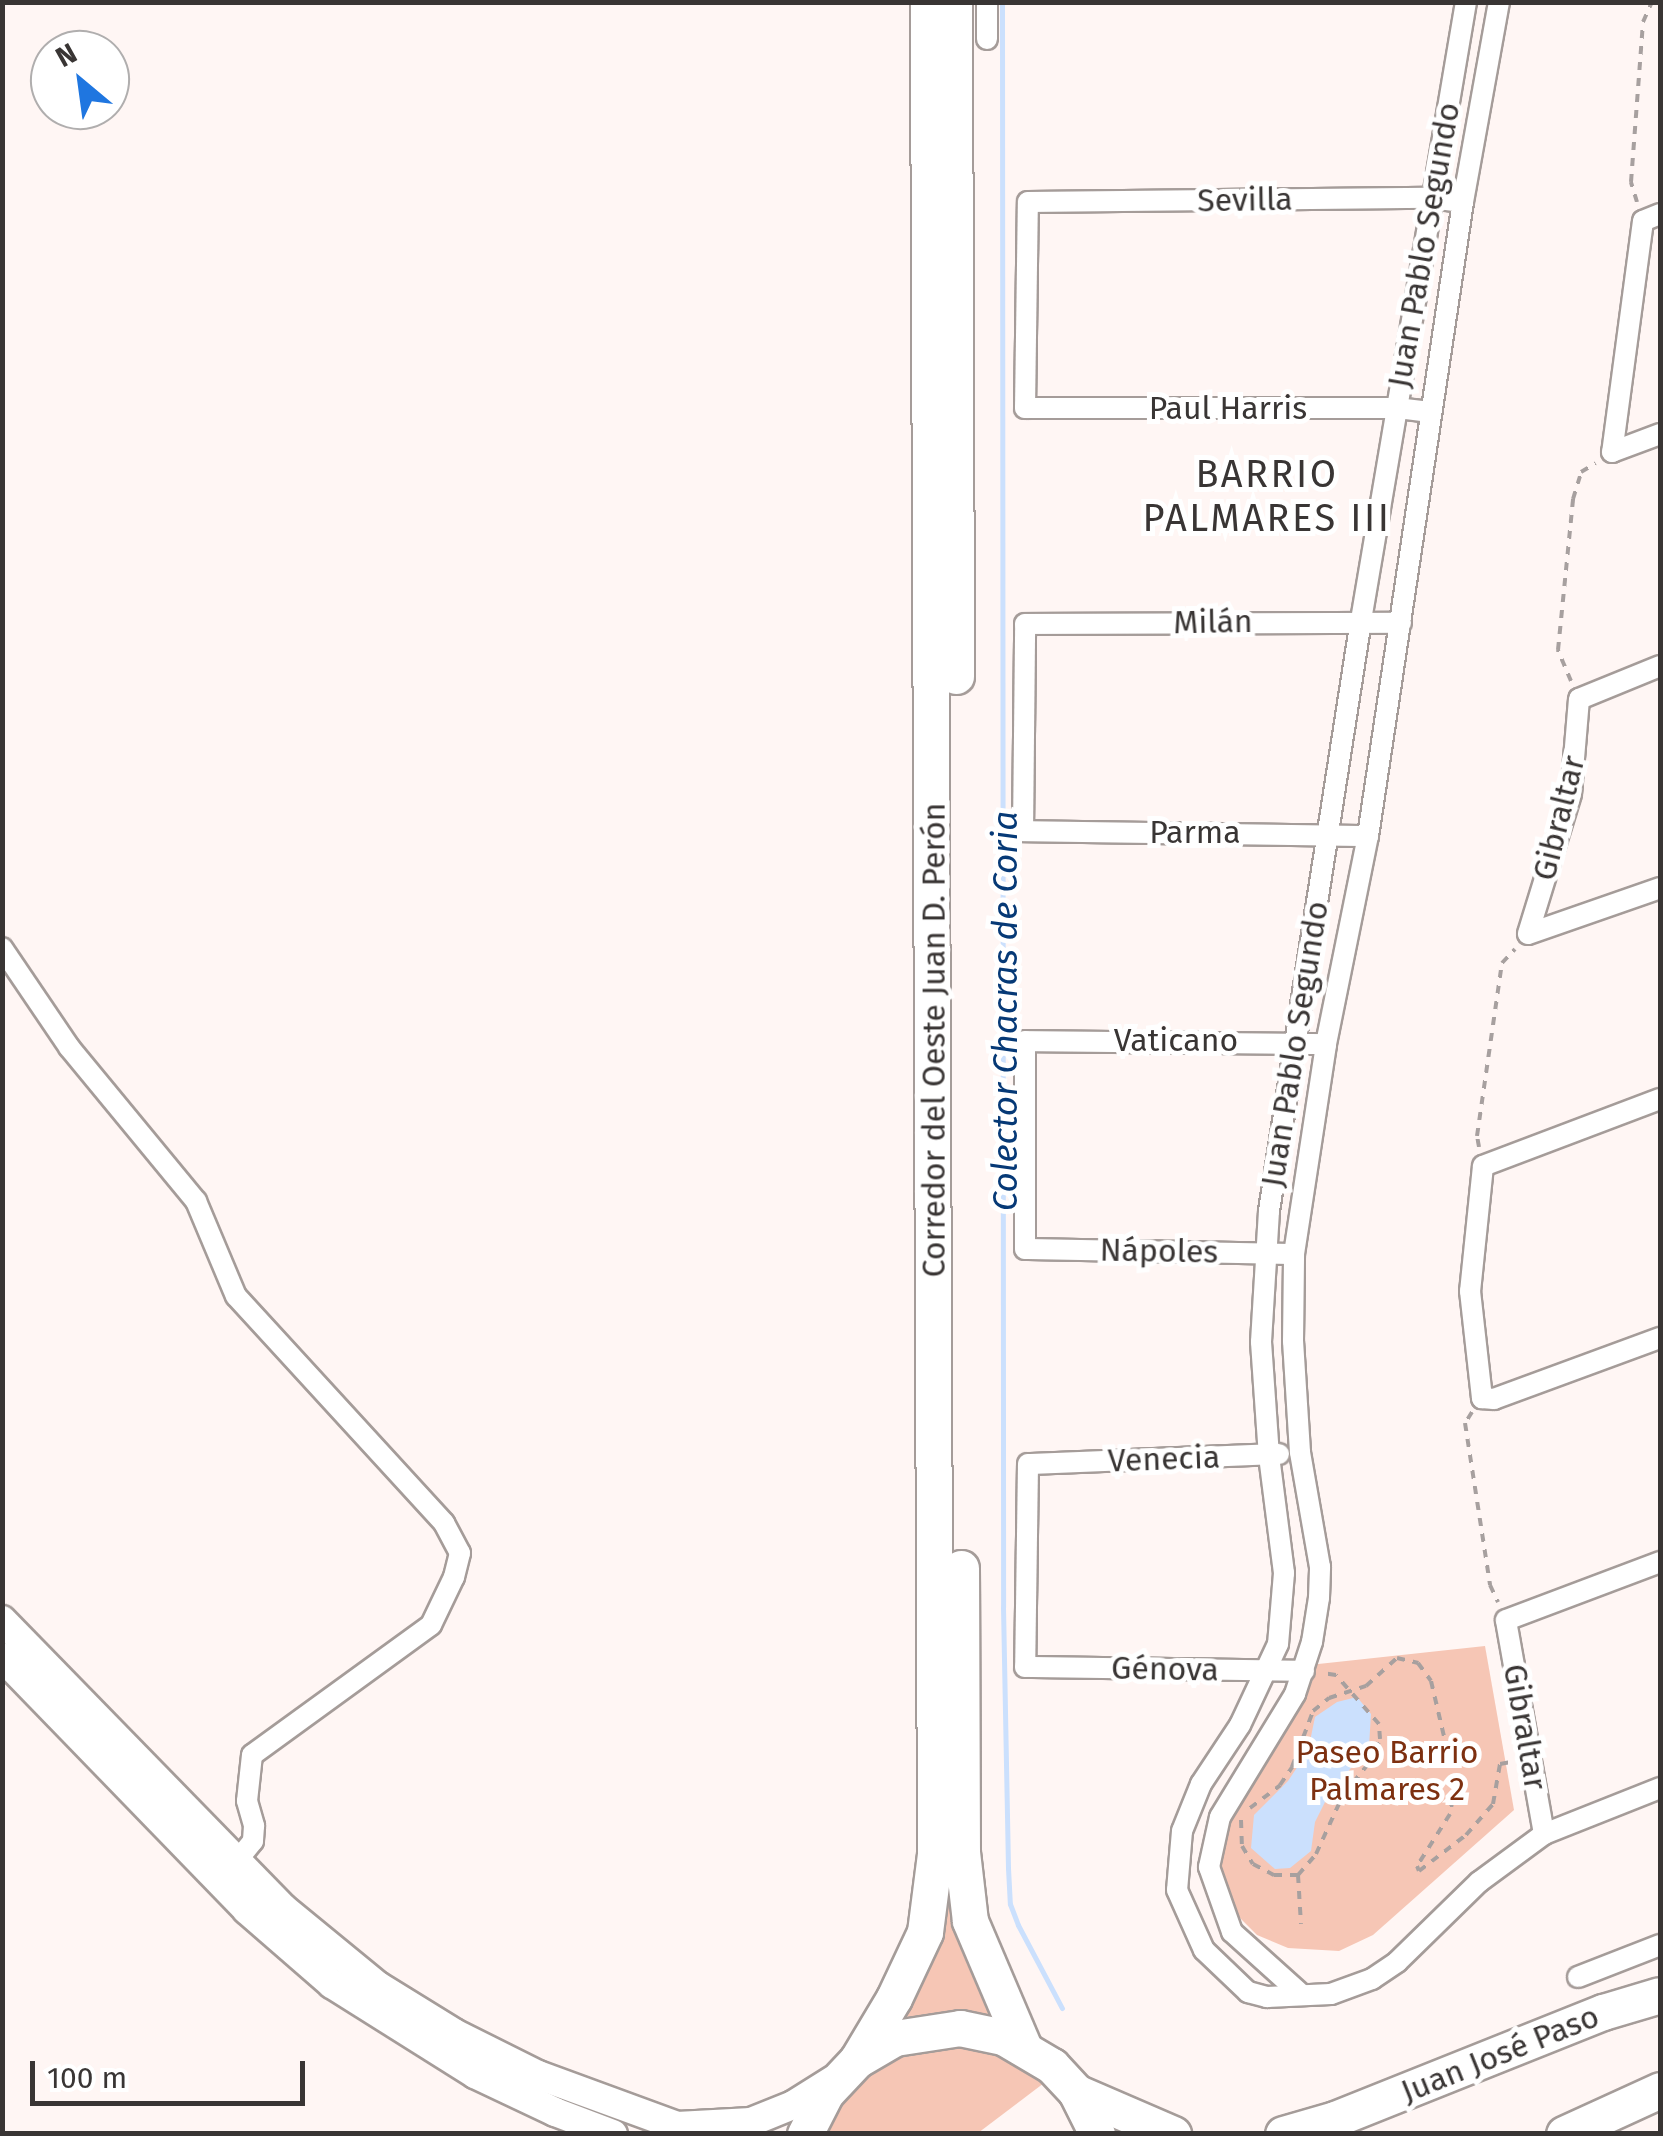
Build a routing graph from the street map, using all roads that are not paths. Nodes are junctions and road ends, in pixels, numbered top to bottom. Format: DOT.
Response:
graph roads {
  1 [pos="928,2"];
  2 [pos="954,2"];
  3 [pos="987,2"];
  4 [pos="1466,2"];
  5 [pos="1500,2"];
  6 [pos="986,39"];
  7 [pos="1430,198"];
  8 [pos="1463,202"];
  9 [pos="1652,218"];
  10 [pos="1025,408"];
  11 [pos="1396,408"];
  12 [pos="1430,412"];
  13 [pos="1660,434"];
  14 [pos="1361,620"];
  15 [pos="1401,623"];
  16 [pos="1660,666"];
  17 [pos="1023,832"];
  18 [pos="1328,832"];
  19 [pos="1368,836"];
  20 [pos="1660,888"];
  21 [pos="2,948"];
  22 [pos="1293,1040"];
  23 [pos="1326,1044"];
  24 [pos="1660,1098"];
  25 [pos="1025,1249"];
  26 [pos="1264,1252"];
  27 [pos="1294,1254"];
  28 [pos="1660,1338"];
  29 [pos="1300,1452"];
  30 [pos="1268,1456"];
  31 [pos="1660,1562"];
  32 [pos="2,1620"];
  33 [pos="2,1657"];
  34 [pos="1026,1667"];
  35 [pos="1268,1670"];
  36 [pos="1304,1671"];
  37 [pos="1660,1788"];
  38 [pos="1544,1834"];
  39 [pos="236,1862"];
  40 [pos="1660,1945"];
  41 [pos="1578,1978"];
  42 [pos="1302,1995"];
  43 [pos="1660,1996"];
  44 [pos="1023,2046"];
  45 [pos="848,2068"];
  46 [pos="1660,2090"];
  47 [pos="1076,2092"];
  48 [pos="614,2134"];
  49 [pos="805,2134"];
  50 [pos="1096,2134"];
  51 [pos="1174,2134"];
  52 [pos="1283,2134"];
  53 [pos="1564,2134"];
  1 -- 45 [label="highway, Corredor del Oeste Juan D. Perón"];
  2 -- 44 [label="highway, Corredor del Oeste Juan D. Perón"];
  3 -- 6 [label="street"];
  4 -- 7 [label="street, Juan Pablo Segundo"];
  5 -- 8 [label="street, Juan Pablo Segundo"];
  7 -- 8 [label="street, Sevilla"];
  7 -- 10 [label="street, Sevilla"];
  7 -- 11 [label="street, Juan Pablo Segundo"];
  8 -- 12 [label="street, Juan Pablo Segundo"];
  9 -- 13 [label="street"];
  10 -- 11 [label="street, Paul Harris"];
  11 -- 12 [label="street, Paul Harris"];
  11 -- 14 [label="street, Juan Pablo Segundo"];
  12 -- 15 [label="street, Juan Pablo Segundo"];
  14 -- 15 [label="street, Milán"];
  14 -- 17 [label="street, Milán"];
  14 -- 18 [label="street, Juan Pablo Segundo"];
  15 -- 19 [label="street, Juan Pablo Segundo"];
  16 -- 20 [label="street, Gibraltar"];
  17 -- 18 [label="street, Parma"];
  18 -- 19 [label="street, Parma"];
  18 -- 22 [label="street, Juan Pablo Segundo"];
  19 -- 23 [label="street, Juan Pablo Segundo"];
  21 -- 39 [label="street"];
  22 -- 23 [label="street, Vaticano"];
  22 -- 25 [label="street, Vaticano"];
  22 -- 26 [label="street, Juan Pablo Segundo"];
  23 -- 27 [label="street, Juan Pablo Segundo"];
  24 -- 28 [label="street"];
  25 -- 26 [label="street, Nápoles"];
  26 -- 27 [label="street, Nápoles"];
  26 -- 30 [label="street, Juan Pablo Segundo"];
  27 -- 29 [label="street, Juan Pablo Segundo"];
  29 -- 30 [label="street, Venecia"];
  29 -- 36 [label="street, Juan Pablo Segundo"];
  30 -- 34 [label="street, Venecia"];
  30 -- 35 [label="street, Juan Pablo Segundo"];
  31 -- 38 [label="street, Gibraltar"];
  32 -- 39 [label="main road"];
  33 -- 48 [label="main road"];
  34 -- 35 [label="street, Génova"];
  35 -- 36 [label="street, Génova"];
  35 -- 42 [label="street, Juan Pablo Segundo"];
  36 -- 42 [label="street, Juan Pablo Segundo"];
  37 -- 38 [label="street, Juan Pablo Segundo"];
  38 -- 42 [label="street, Juan Pablo Segundo"];
  39 -- 45 [label="main road"];
  40 -- 41 [label="street"];
  43 -- 52 [label="highway, Juan José Paso"];
  44 -- 45 [label="highway"];
  44 -- 47 [label="highway"];
  45 -- 49 [label="highway, Corredor del Oeste Juan D. Perón"];
  46 -- 53 [label="highway"];
  47 -- 50 [label="highway"];
  47 -- 51 [label="highway"];
}
